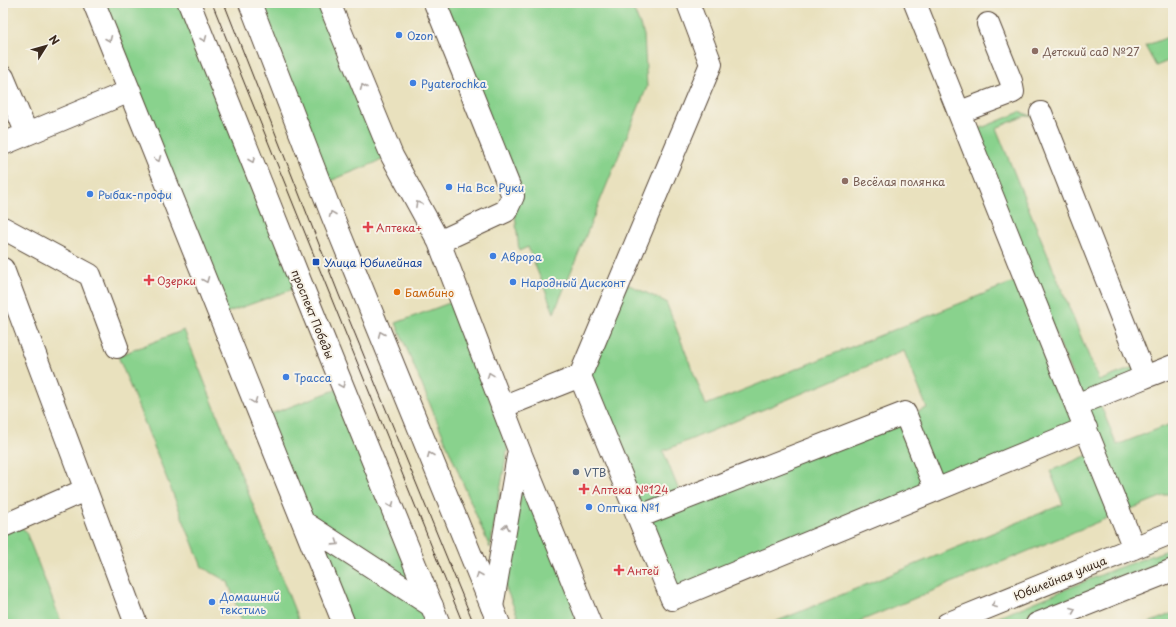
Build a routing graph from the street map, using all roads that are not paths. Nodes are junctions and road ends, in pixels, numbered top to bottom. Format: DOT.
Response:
graph roads {
  1 [pos="94,3"];
  2 [pos="189,3"];
  3 [pos="250,3"];
  4 [pos="329,3"];
  5 [pos="435,3"];
  6 [pos="688,3"];
  7 [pos="916,3"];
  8 [pos="988,24"];
  9 [pos="3,77"];
  10 [pos="130,91"];
  11 [pos="960,112"];
  12 [pos="1041,113"];
  13 [pos="27,134"];
  14 [pos="3,144"];
  15 [pos="3,228"];
  16 [pos="439,242"];
  17 [pos="3,269"];
  18 [pos="117,348"];
  19 [pos="1173,366"];
  20 [pos="580,376"];
  21 [pos="1145,377"];
  22 [pos="1076,405"];
  23 [pos="502,407"];
  24 [pos="1086,428"];
  25 [pos="519,450"];
  26 [pos="85,490"];
  27 [pos="936,490"];
  28 [pos="638,518"];
  29 [pos="303,522"];
  30 [pos="3,526"];
  31 [pos="1173,532"];
  32 [pos="1134,548"];
  33 [pos="1173,570"];
  34 [pos="436,615"];
  35 [pos="495,615"];
  36 [pos="136,624"];
  37 [pos="344,624"];
  38 [pos="590,624"];
  39 [pos="946,624"];
  40 [pos="1037,624"];
  1 -- 10 [label="street, one-way"];
  2 -- 34 [label="street, проспект Победы, one-way"];
  35 -- 3 [label="street, one-way"];
  16 -- 4 [label="street, one-way"];
  5 -- 16 [label="street"];
  6 -- 20 [label="street"];
  7 -- 11 [label="street"];
  8 -- 11 [label="street"];
  9 -- 13 [label="street"];
  10 -- 13 [label="street"];
  10 -- 29 [label="street, one-way"];
  11 -- 22 [label="street"];
  12 -- 21 [label="street"];
  13 -- 14 [label="street"];
  15 -- 18 [label="street"];
  23 -- 16 [label="street, one-way"];
  17 -- 26 [label="street"];
  19 -- 21 [label="street"];
  20 -- 23 [label="street"];
  20 -- 28 [label="street"];
  21 -- 22 [label="street"];
  22 -- 24 [label="street"];
  23 -- 25 [label="street"];
  24 -- 27 [label="street"];
  24 -- 32 [label="street"];
  35 -- 25 [label="street, one-way"];
  25 -- 38 [label="street"];
  26 -- 30 [label="street"];
  26 -- 36 [label="street"];
  27 -- 28 [label="street"];
  27 -- 28 [label="street"];
  29 -- 34 [label="street, one-way"];
  29 -- 37 [label="street"];
  31 -- 32 [label="street, Юбилейная улица"];
  32 -- 39 [label="street, Юбилейная улица, one-way"];
  40 -- 33 [label="street, one-way"];
}
